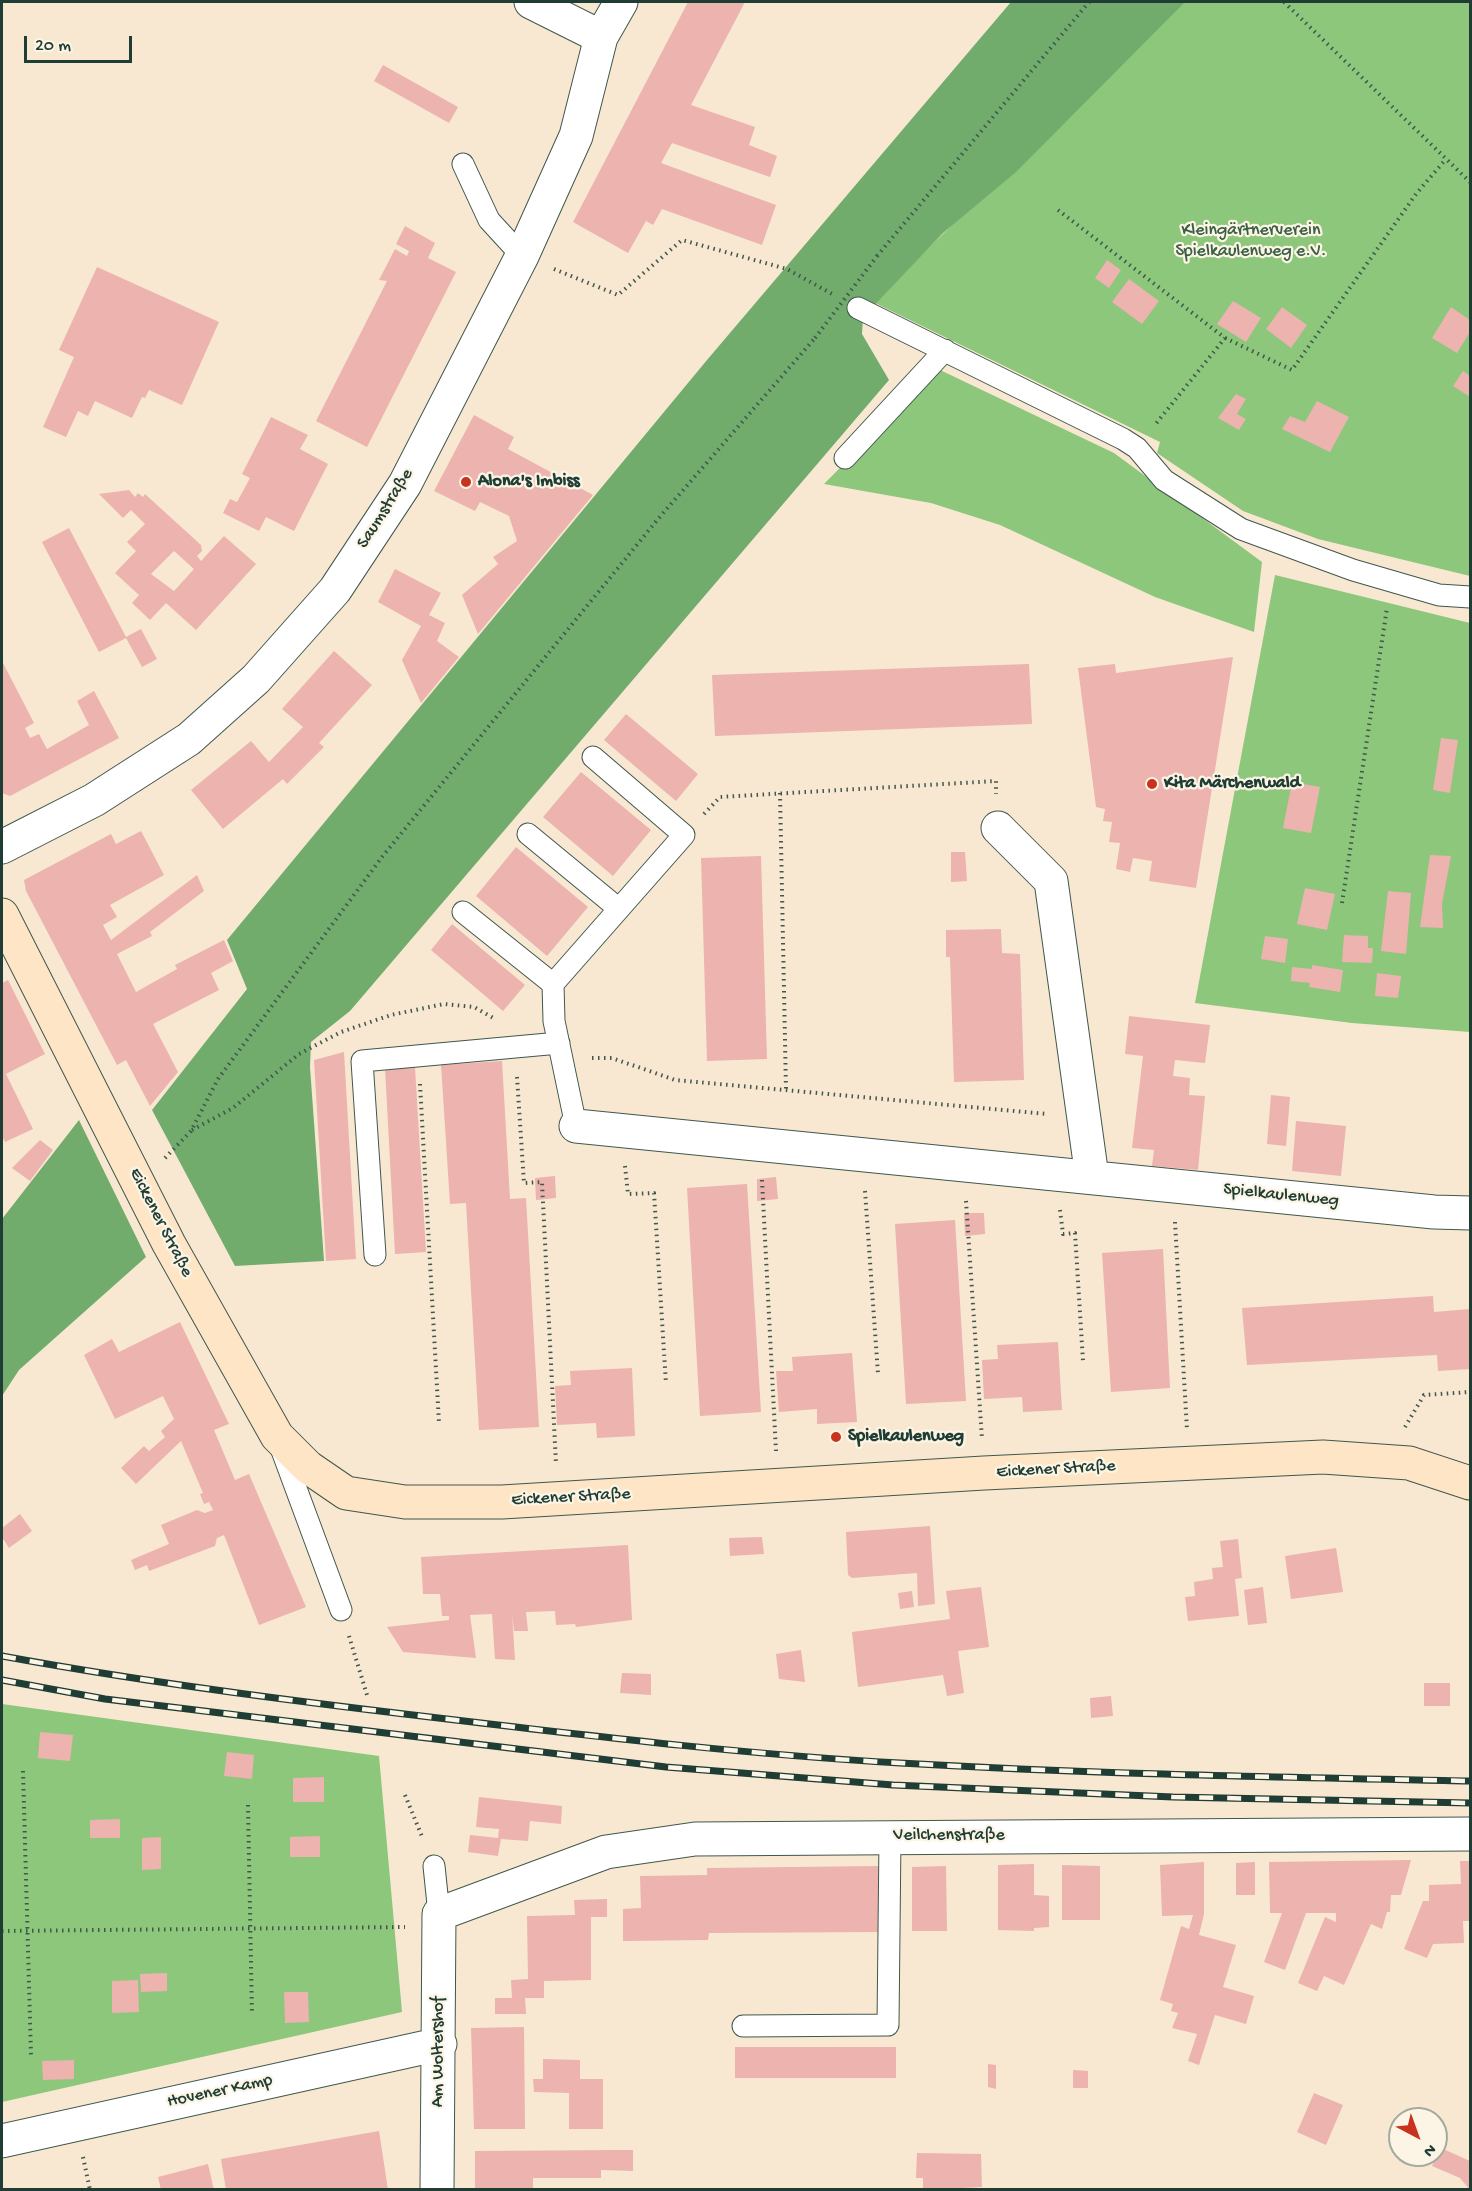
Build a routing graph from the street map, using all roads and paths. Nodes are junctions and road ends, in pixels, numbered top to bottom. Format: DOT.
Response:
graph roads {
  1 [pos="531,2"];
  2 [pos="621,2"];
  3 [pos="1089,2"];
  4 [pos="1284,2"];
  5 [pos="601,37"];
  6 [pos="1446,159"];
  7 [pos="463,165"];
  8 [pos="1470,182"];
  9 [pos="1058,210"];
  10 [pos="522,256"];
  11 [pos="858,308"];
  12 [pos="1225,338"];
  13 [pos="945,350"];
  14 [pos="1137,448"];
  15 [pos="845,458"];
  16 [pos="1391,581"];
  17 [pos="1470,597"];
  18 [pos="593,757"];
  19 [pos="780,793"];
  20 [pos="998,828"];
  21 [pos="528,834"];
  22 [pos="684,835"];
  23 [pos="2,847"];
  24 [pos="1342,903"];
  25 [pos="619,909"];
  26 [pos="463,912"];
  27 [pos="2,915"];
  28 [pos="553,984"];
  29 [pos="514,1047"];
  30 [pos="561,1051"];
  31 [pos="434,1055"];
  32 [pos="786,1090"];
  33 [pos="1084,1118"];
  34 [pos="576,1126"];
  35 [pos="621,1130"];
  36 [pos="191,1131"];
  37 [pos="760,1143"];
  38 [pos="862,1154"];
  39 [pos="964,1164"];
  40 [pos="1056,1174"];
  41 [pos="1092,1178"];
  42 [pos="140,1184"];
  43 [pos="1172,1185"];
  44 [pos="1470,1213"];
  45 [pos="375,1255"];
  46 [pos="1083,1361"];
  47 [pos="878,1374"];
  48 [pos="666,1384"];
  49 [pos="1470,1392"];
  50 [pos="439,1423"];
  51 [pos="277,1436"];
  52 [pos="1383,1461"];
  53 [pos="1189,1462"];
  54 [pos="984,1473"];
  55 [pos="1470,1483"];
  56 [pos="778,1485"];
  57 [pos="558,1498"];
  58 [pos="340,1610"];
  59 [pos="367,1695"];
  60 [pos="23,1771"];
  61 [pos="405,1795"];
  62 [pos="248,1805"];
  63 [pos="1470,1834"];
  64 [pos="890,1837"];
  65 [pos="434,1866"];
  66 [pos="439,1920"];
  67 [pos="249,1929"];
  68 [pos="2,1931"];
  69 [pos="27,1931"];
  70 [pos="252,2015"];
  71 [pos="743,2026"];
  72 [pos="440,2044"];
  73 [pos="32,2055"];
  74 [pos="2,2141"];
  75 [pos="437,2190"];
  1 -- 5 [label="street"];
  2 -- 5 [label="street, Saumstraße"];
  3 -- 36 [label="path, bridge"];
  4 -- 6 [label="path"];
  5 -- 10 [label="street, Saumstraße"];
  6 -- 8 [label="path"];
  6 -- 12 [label="path"];
  7 -- 10 [label="lane"];
  9 -- 12 [label="path"];
  10 -- 11 [label="path"];
  10 -- 23 [label="street, Saumstraße"];
  11 -- 13 [label="lane"];
  12 -- 14 [label="path"];
  13 -- 14 [label="lane"];
  13 -- 15 [label="lane"];
  14 -- 16 [label="lane"];
  16 -- 17 [label="lane"];
  16 -- 24 [label="path"];
  18 -- 22 [label="lane"];
  19 -- 20 [label="path"];
  19 -- 22 [label="path"];
  19 -- 32 [label="path"];
  20 -- 33 [label="street"];
  21 -- 25 [label="lane"];
  22 -- 25 [label="lane"];
  25 -- 28 [label="lane"];
  26 -- 28 [label="lane"];
  27 -- 42 [label="street, Eickener Straße"];
  28 -- 30 [label="lane"];
  29 -- 30 [label="lane"];
  29 -- 31 [label="lane"];
  29 -- 36 [label="path"];
  29 -- 57 [label="path"];
  30 -- 32 [label="path"];
  30 -- 34 [label="lane"];
  31 -- 45 [label="lane"];
  31 -- 50 [label="path"];
  32 -- 33 [label="path"];
  33 -- 41 [label="street"];
  34 -- 35 [label="street, Spielkaulenweg"];
  35 -- 37 [label="street, Spielkaulenweg"];
  35 -- 48 [label="path"];
  36 -- 42 [label="path"];
  37 -- 38 [label="street, Spielkaulenweg"];
  37 -- 56 [label="path"];
  38 -- 39 [label="street, Spielkaulenweg"];
  38 -- 47 [label="path"];
  39 -- 40 [label="street, Spielkaulenweg"];
  39 -- 54 [label="path"];
  40 -- 41 [label="street, Spielkaulenweg"];
  40 -- 46 [label="path"];
  41 -- 43 [label="street, Spielkaulenweg"];
  42 -- 51 [label="street, Eickener Straße"];
  43 -- 44 [label="street, Spielkaulenweg"];
  43 -- 53 [label="path"];
  49 -- 52 [label="path"];
  51 -- 57 [label="street, Eickener Straße"];
  51 -- 58 [label="lane"];
  52 -- 53 [label="street, Eickener Straße"];
  52 -- 55 [label="street, Eickener Straße"];
  53 -- 54 [label="street, Eickener Straße"];
  54 -- 56 [label="street, Eickener Straße"];
  56 -- 57 [label="street, Eickener Straße"];
  58 -- 59 [label="path"];
  60 -- 69 [label="path"];
  61 -- 65 [label="path"];
  62 -- 67 [label="path"];
  63 -- 64 [label="street, Veilchenstraße"];
  64 -- 66 [label="street, Veilchenstraße"];
  64 -- 71 [label="lane"];
  65 -- 66 [label="lane"];
  66 -- 67 [label="path"];
  66 -- 72 [label="street, Am Woltershof"];
  67 -- 69 [label="path"];
  67 -- 70 [label="path"];
  68 -- 69 [label="path"];
  69 -- 73 [label="path"];
  72 -- 74 [label="street, Hovener Kamp"];
  72 -- 75 [label="street, Am Woltershof"];
}
